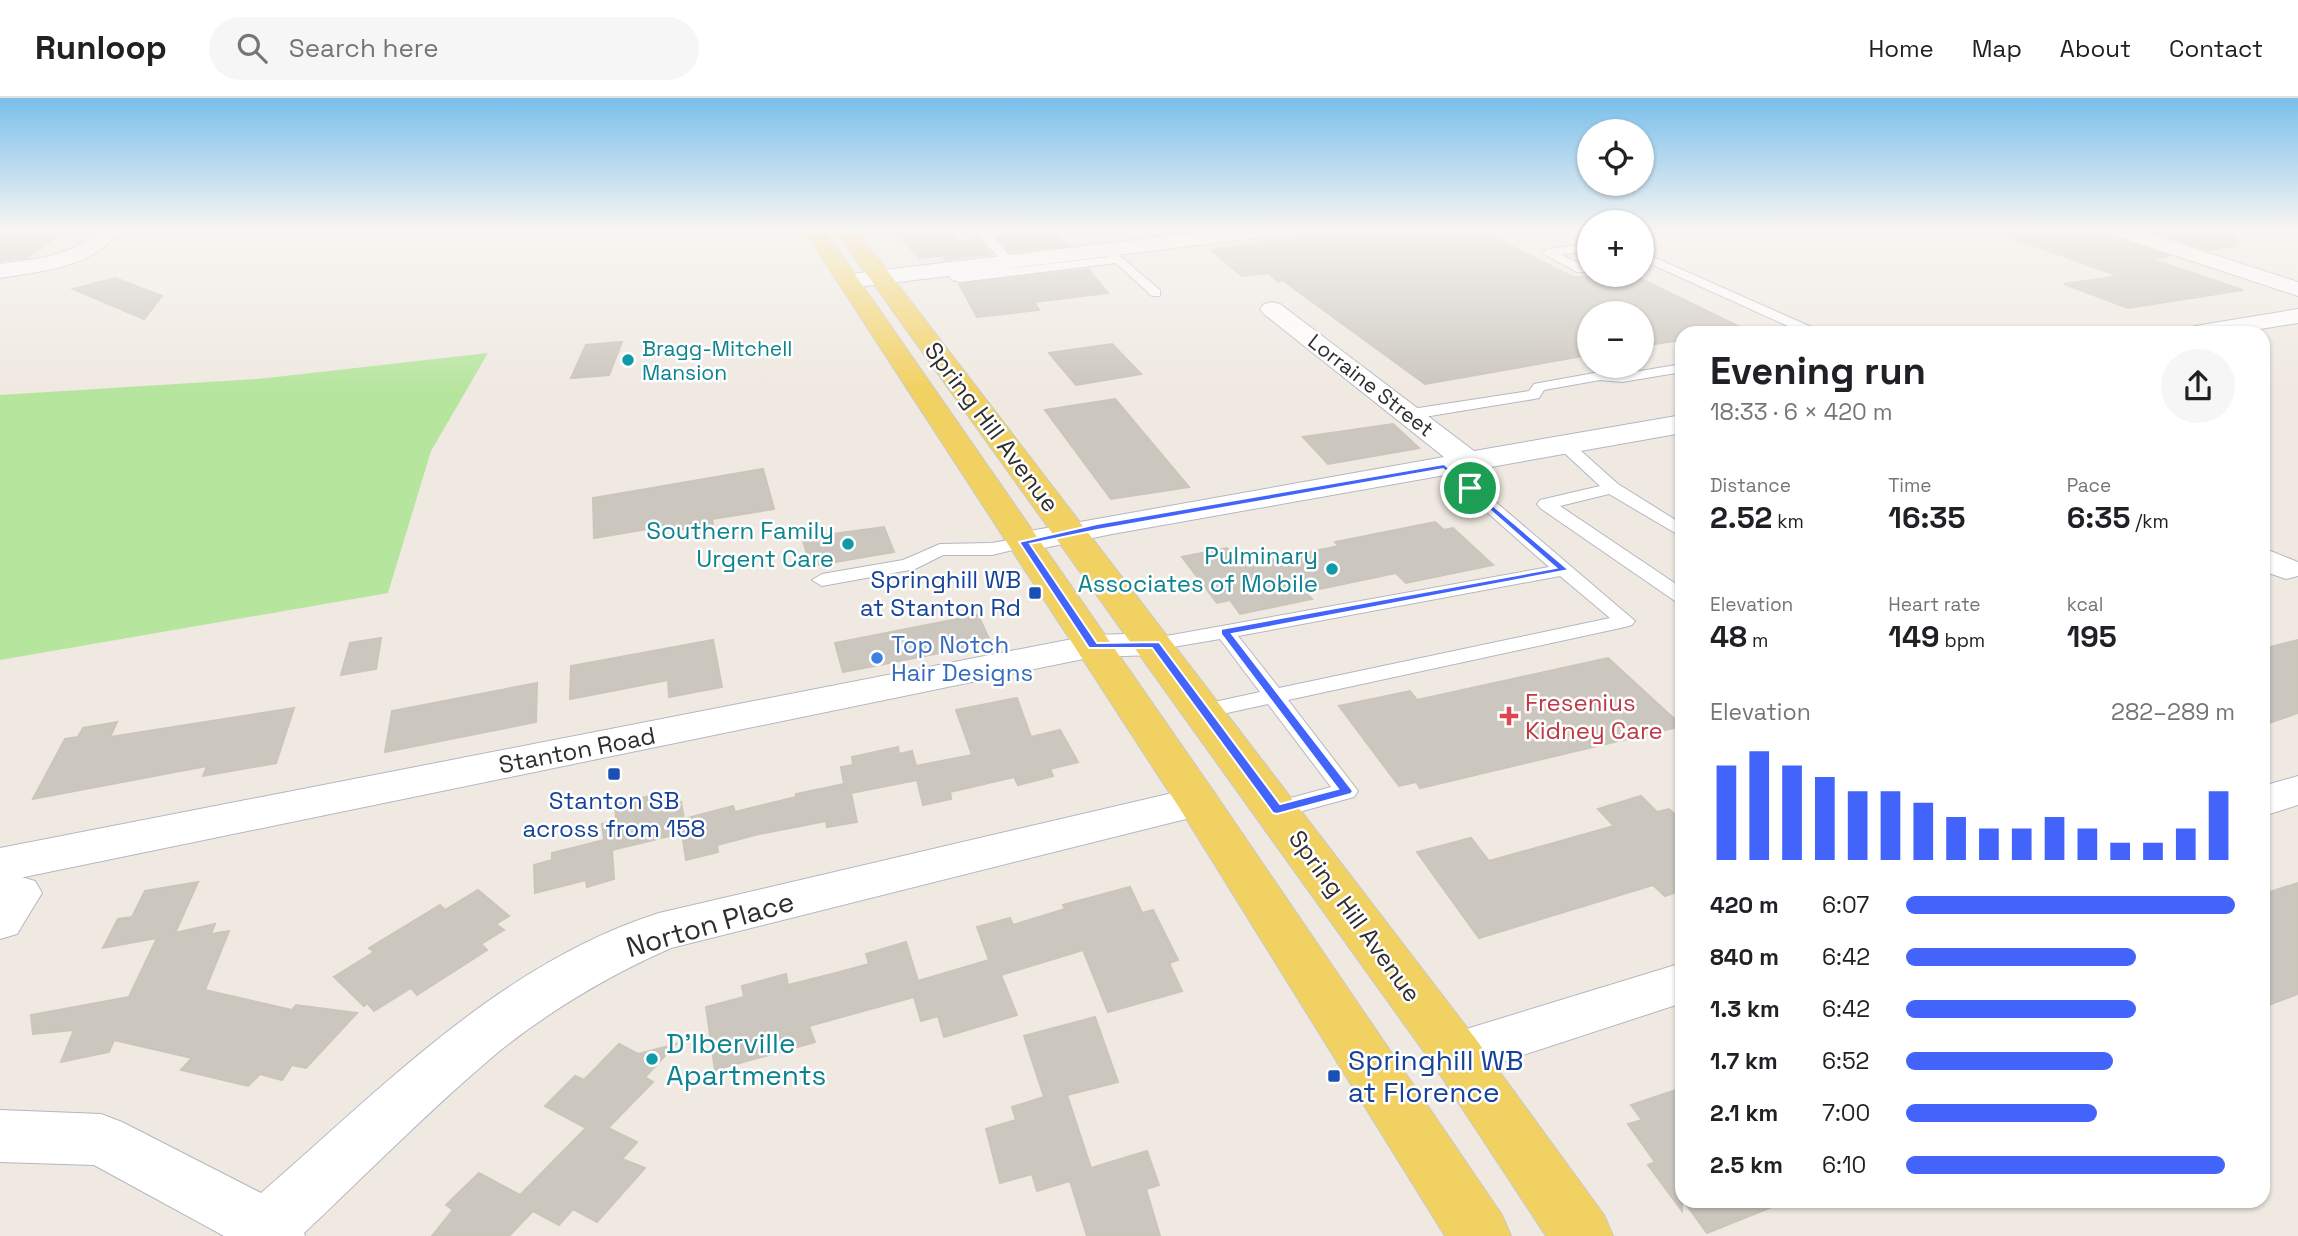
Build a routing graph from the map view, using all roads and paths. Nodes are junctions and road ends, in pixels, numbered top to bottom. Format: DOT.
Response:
graph roads {
  1 [pos="867,283"];
  2 [pos="868,283"];
  3 [pos="1145,283"];
  4 [pos="1699,283"];
  5 [pos="2280,283"];
  6 [pos="2298,289"];
  7 [pos="1156,293"];
  8 [pos="1272,309"];
  9 [pos="2298,316"];
  10 [pos="1797,326"];
  11 [pos="2237,326"];
  12 [pos="1675,369"];
  13 [pos="1412,414"];
  14 [pos="1675,425"];
  15 [pos="1564,445"];
  16 [pos="1457,464"];
  17 [pos="1612,488"];
  18 [pos="1675,527"];
  19 [pos="1071,532"];
  20 [pos="1024,542"];
  21 [pos="1563,570"];
  22 [pos="822,580"];
  23 [pos="1675,592"];
  24 [pos="1225,632"];
  25 [pos="1155,645"];
  26 [pos="1093,646"];
  27 [pos="1273,695"];
  28 [pos="1204,711"];
  29 [pos="2298,790"];
  30 [pos="2270,799"];
  31 [pos="1198,802"];
  32 [pos="1277,810"];
  33 [pos="6,893"];
  34 [pos="1675,985"];
  35 [pos="1456,1054"];
  36 [pos="0,1136"];
  37 [pos="270,1231"];
  38 [pos="1480,1236"];
  39 [pos="1582,1236"];
  1 -- 20 [label="main road, Spring Hill Avenue"];
  2 -- 19 [label="main road, Spring Hill Avenue"];
  3 -- 7 [label="lane"];
  4 -- 10 [label="lane"];
  5 -- 6 [label="street"];
  8 -- 13 [label="street, Lorraine Street"];
  9 -- 11 [label="street"];
  12 -- 13 [label="lane"];
  13 -- 16 [label="street, Lorraine Street"];
  14 -- 15 [label="street"];
  15 -- 16 [label="street"];
  15 -- 17 [label="lane"];
  16 -- 19 [label="street"];
  16 -- 21 [label="lane"];
  17 -- 18 [label="lane"];
  17 -- 23 [label="lane"];
  19 -- 20 [label="street"];
  19 -- 25 [label="main road, Spring Hill Avenue"];
  20 -- 22 [label="lane"];
  20 -- 26 [label="main road, Spring Hill Avenue"];
  21 -- 24 [label="lane"];
  21 -- 27 [label="lane"];
  24 -- 25 [label="lane"];
  24 -- 27 [label="lane"];
  25 -- 26 [label="street, Stanton Road"];
  25 -- 28 [label="main road, Spring Hill Avenue"];
  26 -- 31 [label="main road, Spring Hill Avenue"];
  26 -- 33 [label="street, Stanton Road"];
  27 -- 28 [label="lane"];
  27 -- 32 [label="lane"];
  28 -- 32 [label="main road, Spring Hill Avenue"];
  29 -- 30 [label="street"];
  31 -- 37 [label="street, Norton Place"];
  31 -- 38 [label="main road, Spring Hill Avenue"];
  32 -- 35 [label="main road, Spring Hill Avenue"];
  34 -- 35 [label="street"];
  35 -- 39 [label="main road, Spring Hill Avenue"];
  36 -- 37 [label="street"];
}
